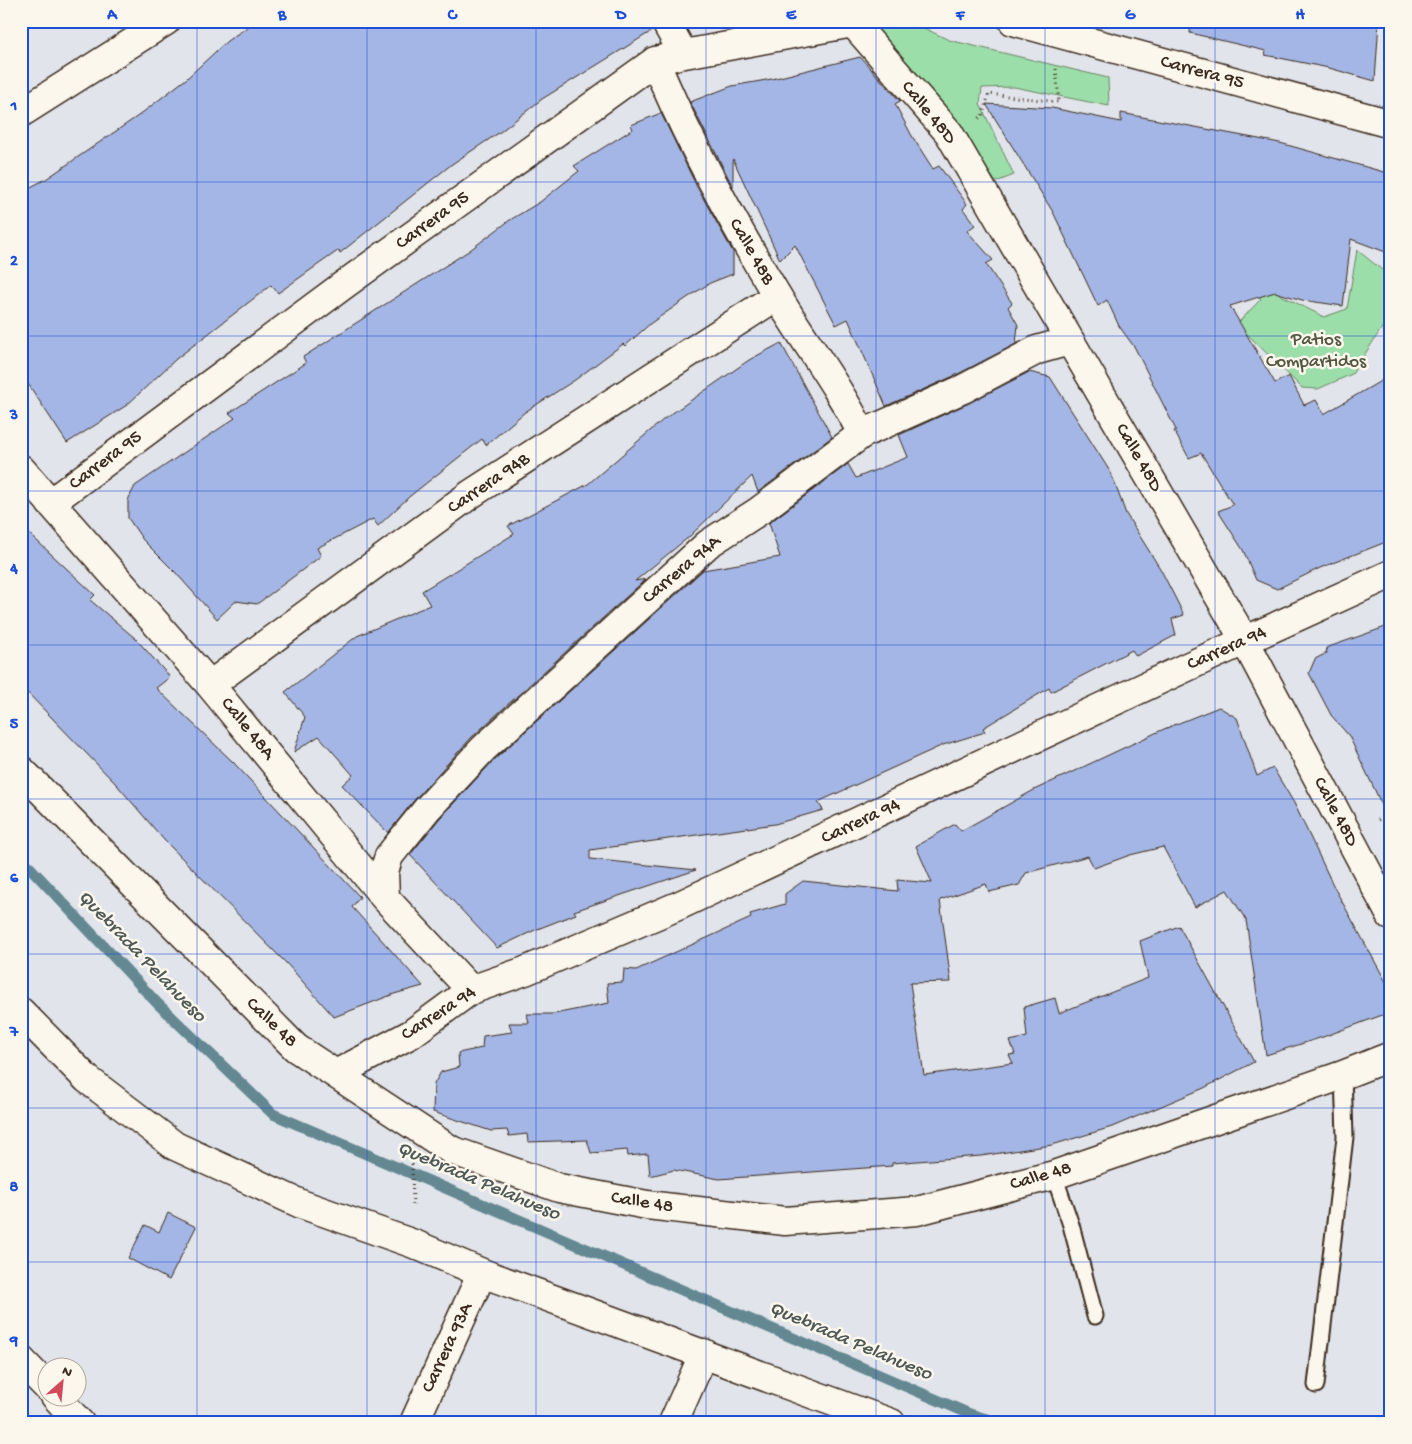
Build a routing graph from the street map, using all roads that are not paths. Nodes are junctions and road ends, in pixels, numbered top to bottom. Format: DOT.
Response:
graph roads {
  1 [pos="166,21"];
  2 [pos="665,21"];
  3 [pos="1013,21"];
  4 [pos="853,23"];
  5 [pos="667,58"];
  6 [pos="21,113"];
  7 [pos="1391,124"];
  8 [pos="777,296"];
  9 [pos="1069,341"];
  10 [pos="862,434"];
  11 [pos="21,469"];
  12 [pos="50,503"];
  13 [pos="1391,574"];
  14 [pos="1245,641"];
  15 [pos="210,685"];
  16 [pos="21,770"];
  17 [pos="385,898"];
  18 [pos="1391,916"];
  19 [pos="471,990"];
  20 [pos="21,1012"];
  21 [pos="1391,1056"];
  22 [pos="336,1074"];
  23 [pos="1343,1075"];
  24 [pos="1054,1175"];
  25 [pos="482,1274"];
  26 [pos="1095,1316"];
  27 [pos="704,1353"];
  28 [pos="21,1360"];
  29 [pos="38,1378"];
  30 [pos="1316,1385"];
  31 [pos="64,1406"];
  32 [pos="80,1423"];
  33 [pos="414,1423"];
  34 [pos="673,1423"];
  35 [pos="891,1423"];
  1 -- 6 [label="street"];
  2 -- 5 [label="street, Calle 48B"];
  3 -- 7 [label="street, Carrera 95"];
  4 -- 5 [label="street, Carrera 95"];
  4 -- 9 [label="street, Calle 48D"];
  5 -- 8 [label="street, Calle 48B"];
  5 -- 12 [label="street, Carrera 95"];
  8 -- 10 [label="street, Calle 48B"];
  8 -- 15 [label="street, Carrera 94B"];
  9 -- 10 [label="street, Carrera 94A"];
  9 -- 14 [label="street, Calle 48D"];
  10 -- 17 [label="street, Carrera 94A"];
  11 -- 12 [label="street, Calle 48A"];
  12 -- 15 [label="street, Calle 48A"];
  13 -- 14 [label="street, Carrera 94"];
  14 -- 18 [label="street, Calle 48D"];
  14 -- 19 [label="street, Carrera 94"];
  15 -- 17 [label="street, Calle 48A"];
  16 -- 22 [label="street, Calle 48"];
  17 -- 19 [label="street, Calle 48A"];
  19 -- 22 [label="street, Carrera 94"];
  20 -- 25 [label="street"];
  21 -- 23 [label="street, Calle 48"];
  22 -- 24 [label="street, Calle 48"];
  23 -- 24 [label="street, Calle 48"];
  23 -- 30 [label="lane"];
  24 -- 26 [label="lane"];
  25 -- 27 [label="street"];
  25 -- 33 [label="street, Carrera 93A"];
  27 -- 34 [label="street"];
  27 -- 35 [label="street"];
  28 -- 29 [label="street"];
  31 -- 32 [label="street"];
}
